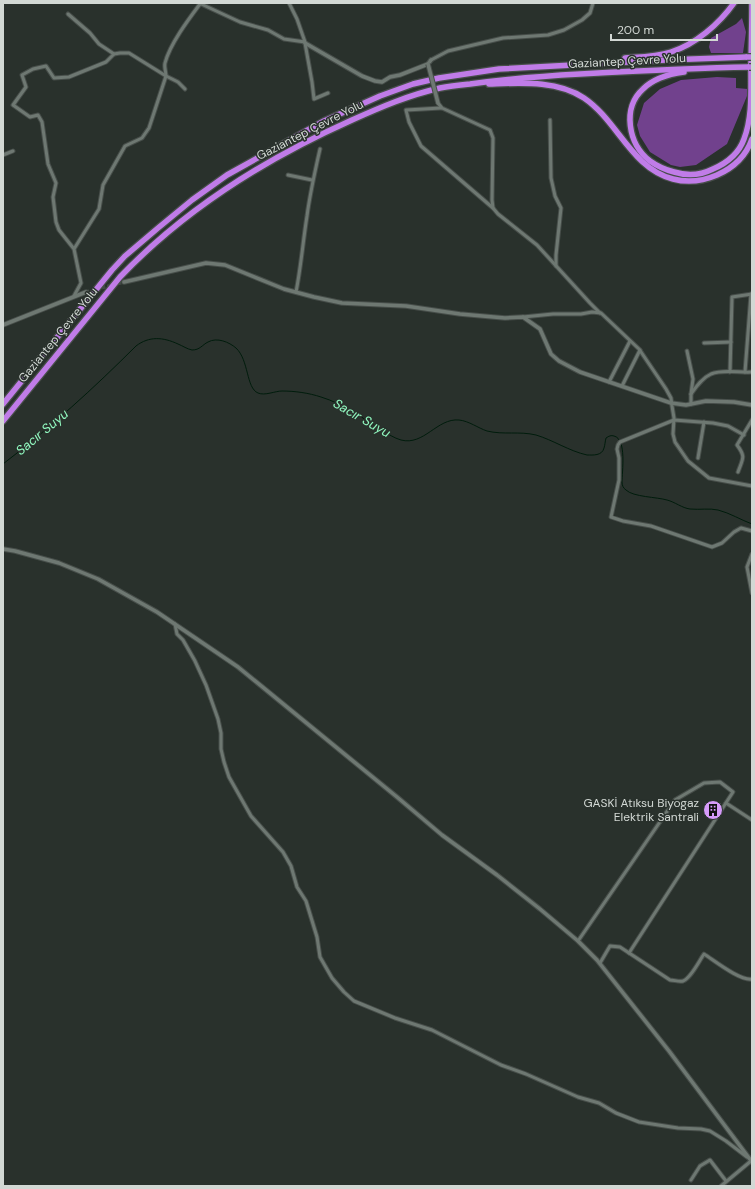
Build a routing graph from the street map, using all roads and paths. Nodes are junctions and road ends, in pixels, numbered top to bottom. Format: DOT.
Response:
graph roads {
  1 [pos="199,3"];
  2 [pos="289,3"];
  3 [pos="593,3"];
  4 [pos="734,3"];
  5 [pos="752,3"];
  6 [pos="68,14"];
  7 [pos="305,43"];
  8 [pos="114,54"];
  9 [pos="749,57"];
  10 [pos="430,62"];
  11 [pos="749,67"];
  12 [pos="499,69"];
  13 [pos="166,76"];
  14 [pos="441,88"];
  15 [pos="185,89"];
  16 [pos="328,93"];
  17 [pos="438,103"];
  18 [pos="442,108"];
  19 [pos="550,120"];
  20 [pos="752,139"];
  21 [pos="320,149"];
  22 [pos="13,151"];
  23 [pos="3,155"];
  24 [pos="288,175"];
  25 [pos="312,180"];
  26 [pos="493,208"];
  27 [pos="74,249"];
  28 [pos="556,266"];
  29 [pos="124,282"];
  30 [pos="86,292"];
  31 [pos="296,292"];
  32 [pos="751,294"];
  33 [pos="74,296"];
  34 [pos="601,313"];
  35 [pos="523,316"];
  36 [pos="3,325"];
  37 [pos="630,341"];
  38 [pos="704,342"];
  39 [pos="731,342"];
  40 [pos="640,350"];
  41 [pos="687,351"];
  42 [pos="730,372"];
  43 [pos="745,372"];
  44 [pos="752,372"];
  45 [pos="609,382"];
  46 [pos="622,386"];
  47 [pos="691,394"];
  48 [pos="671,403"];
  49 [pos="3,404"];
  50 [pos="691,404"];
  51 [pos="752,405"];
  52 [pos="4,419"];
  53 [pos="674,420"];
  54 [pos="752,420"];
  55 [pos="704,422"];
  56 [pos="744,435"];
  57 [pos="698,458"];
  58 [pos="738,472"];
  59 [pos="752,486"];
  60 [pos="752,532"];
  61 [pos="3,549"];
  62 [pos="752,554"];
  63 [pos="752,593"];
  64 [pos="175,624"];
  65 [pos="726,803"];
  66 [pos="752,820"];
  67 [pos="578,941"];
  68 [pos="629,954"];
  69 [pos="600,964"];
  70 [pos="752,979"];
  71 [pos="751,1160"];
  72 [pos="691,1180"];
  73 [pos="726,1181"];
  74 [pos="722,1186"];
  1 -- 2 [label="street"];
  1 -- 13 [label="street"];
  3 -- 10 [label="street"];
  4 -- 12 [label="highway"];
  5 -- 11 [label="highway"];
  6 -- 8 [label="street"];
  7 -- 10 [label="street"];
  7 -- 16 [label="street"];
  8 -- 13 [label="street"];
  8 -- 27 [label="street"];
  9 -- 12 [label="highway, Gaziantep Çevre Yolu"];
  10 -- 17 [label="street, bridge"];
  11 -- 14 [label="highway, Gaziantep Çevre Yolu"];
  12 -- 49 [label="highway, Gaziantep Çevre Yolu"];
  13 -- 15 [label="street"];
  13 -- 27 [label="street"];
  14 -- 20 [label="highway"];
  14 -- 52 [label="highway, Gaziantep Çevre Yolu"];
  17 -- 18 [label="street"];
  18 -- 26 [label="street"];
  18 -- 26 [label="street"];
  19 -- 28 [label="street"];
  21 -- 25 [label="street"];
  22 -- 23 [label="street"];
  24 -- 25 [label="street"];
  25 -- 31 [label="street"];
  26 -- 28 [label="street"];
  27 -- 33 [label="street"];
  28 -- 34 [label="street"];
  29 -- 31 [label="street"];
  30 -- 33 [label="street"];
  31 -- 35 [label="street"];
  32 -- 39 [label="street"];
  32 -- 43 [label="street"];
  33 -- 36 [label="street"];
  34 -- 35 [label="street"];
  34 -- 37 [label="street"];
  35 -- 45 [label="street"];
  37 -- 40 [label="street"];
  37 -- 45 [label="street"];
  38 -- 39 [label="street"];
  39 -- 42 [label="street"];
  40 -- 46 [label="street"];
  40 -- 48 [label="street"];
  41 -- 47 [label="street"];
  42 -- 43 [label="street"];
  42 -- 47 [label="street"];
  43 -- 44 [label="street"];
  45 -- 46 [label="street"];
  46 -- 48 [label="street"];
  47 -- 50 [label="street"];
  48 -- 50 [label="street"];
  48 -- 53 [label="street"];
  50 -- 51 [label="street"];
  53 -- 55 [label="street"];
  53 -- 59 [label="street"];
  53 -- 60 [label="street"];
  54 -- 56 [label="street"];
  55 -- 56 [label="street"];
  55 -- 57 [label="street"];
  56 -- 58 [label="street"];
  61 -- 64 [label="street"];
  62 -- 63 [label="street"];
  64 -- 67 [label="street"];
  64 -- 71 [label="street"];
  65 -- 66 [label="street"];
  65 -- 67 [label="street"];
  65 -- 68 [label="street"];
  67 -- 69 [label="street"];
  68 -- 69 [label="street"];
  68 -- 70 [label="street"];
  69 -- 71 [label="street"];
  71 -- 73 [label="street"];
  72 -- 73 [label="street"];
  73 -- 74 [label="street"];
}
